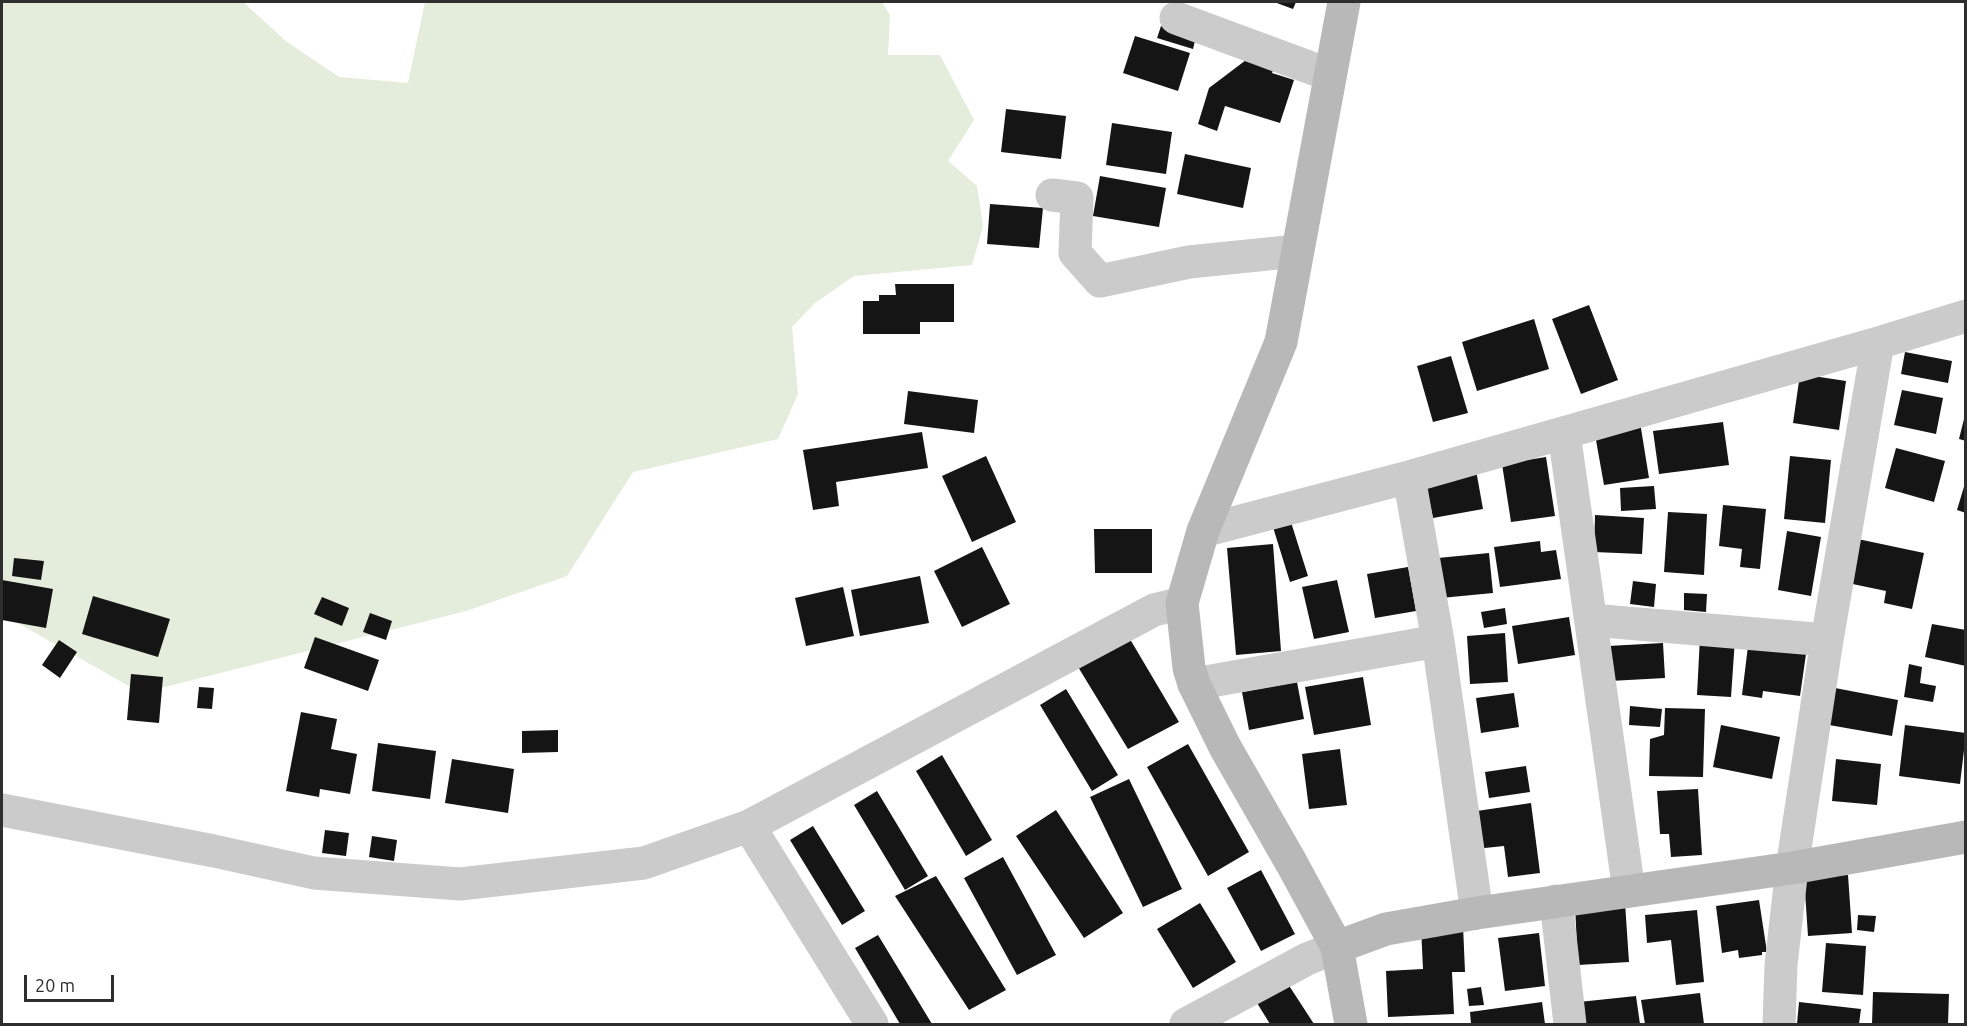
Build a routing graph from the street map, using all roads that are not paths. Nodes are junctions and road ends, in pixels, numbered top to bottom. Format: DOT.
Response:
graph roads {
  1 [pos="1344,2"];
  2 [pos="1176,18"];
  3 [pos="1330,75"];
  4 [pos="1052,195"];
  5 [pos="1297,251"];
  6 [pos="1965,316"];
  7 [pos="1878,343"];
  8 [pos="1564,433"];
  9 [pos="1409,477"];
  10 [pos="1203,531"];
  11 [pos="1182,603"];
  12 [pos="1591,620"];
  13 [pos="1827,640"];
  14 [pos="1438,641"];
  15 [pos="1194,684"];
  16 [pos="2,810"];
  17 [pos="749,826"];
  18 [pos="1965,837"];
  19 [pos="1792,868"];
  20 [pos="1629,891"];
  21 [pos="1556,901"];
  22 [pos="1477,913"];
  23 [pos="1337,947"];
  24 [pos="867,1022"];
  25 [pos="1186,1024"];
  26 [pos="1351,1024"];
  27 [pos="1570,1024"];
  28 [pos="1779,1024"];
  1 -- 3 [label="street"];
  2 -- 3 [label="street"];
  3 -- 5 [label="street"];
  4 -- 5 [label="street"];
  5 -- 10 [label="street"];
  6 -- 7 [label="street"];
  7 -- 8 [label="street"];
  7 -- 13 [label="street"];
  8 -- 9 [label="street"];
  8 -- 12 [label="street"];
  9 -- 10 [label="street"];
  9 -- 14 [label="street"];
  10 -- 11 [label="street"];
  11 -- 15 [label="street"];
  11 -- 17 [label="street"];
  12 -- 13 [label="street"];
  12 -- 20 [label="street"];
  13 -- 19 [label="street"];
  14 -- 15 [label="street"];
  14 -- 22 [label="street"];
  15 -- 23 [label="street"];
  16 -- 17 [label="street"];
  17 -- 24 [label="street"];
  18 -- 19 [label="street"];
  19 -- 20 [label="street"];
  19 -- 28 [label="street"];
  20 -- 21 [label="street"];
  21 -- 22 [label="street"];
  21 -- 27 [label="street"];
  22 -- 23 [label="street"];
  23 -- 25 [label="street"];
  23 -- 26 [label="street"];
}
